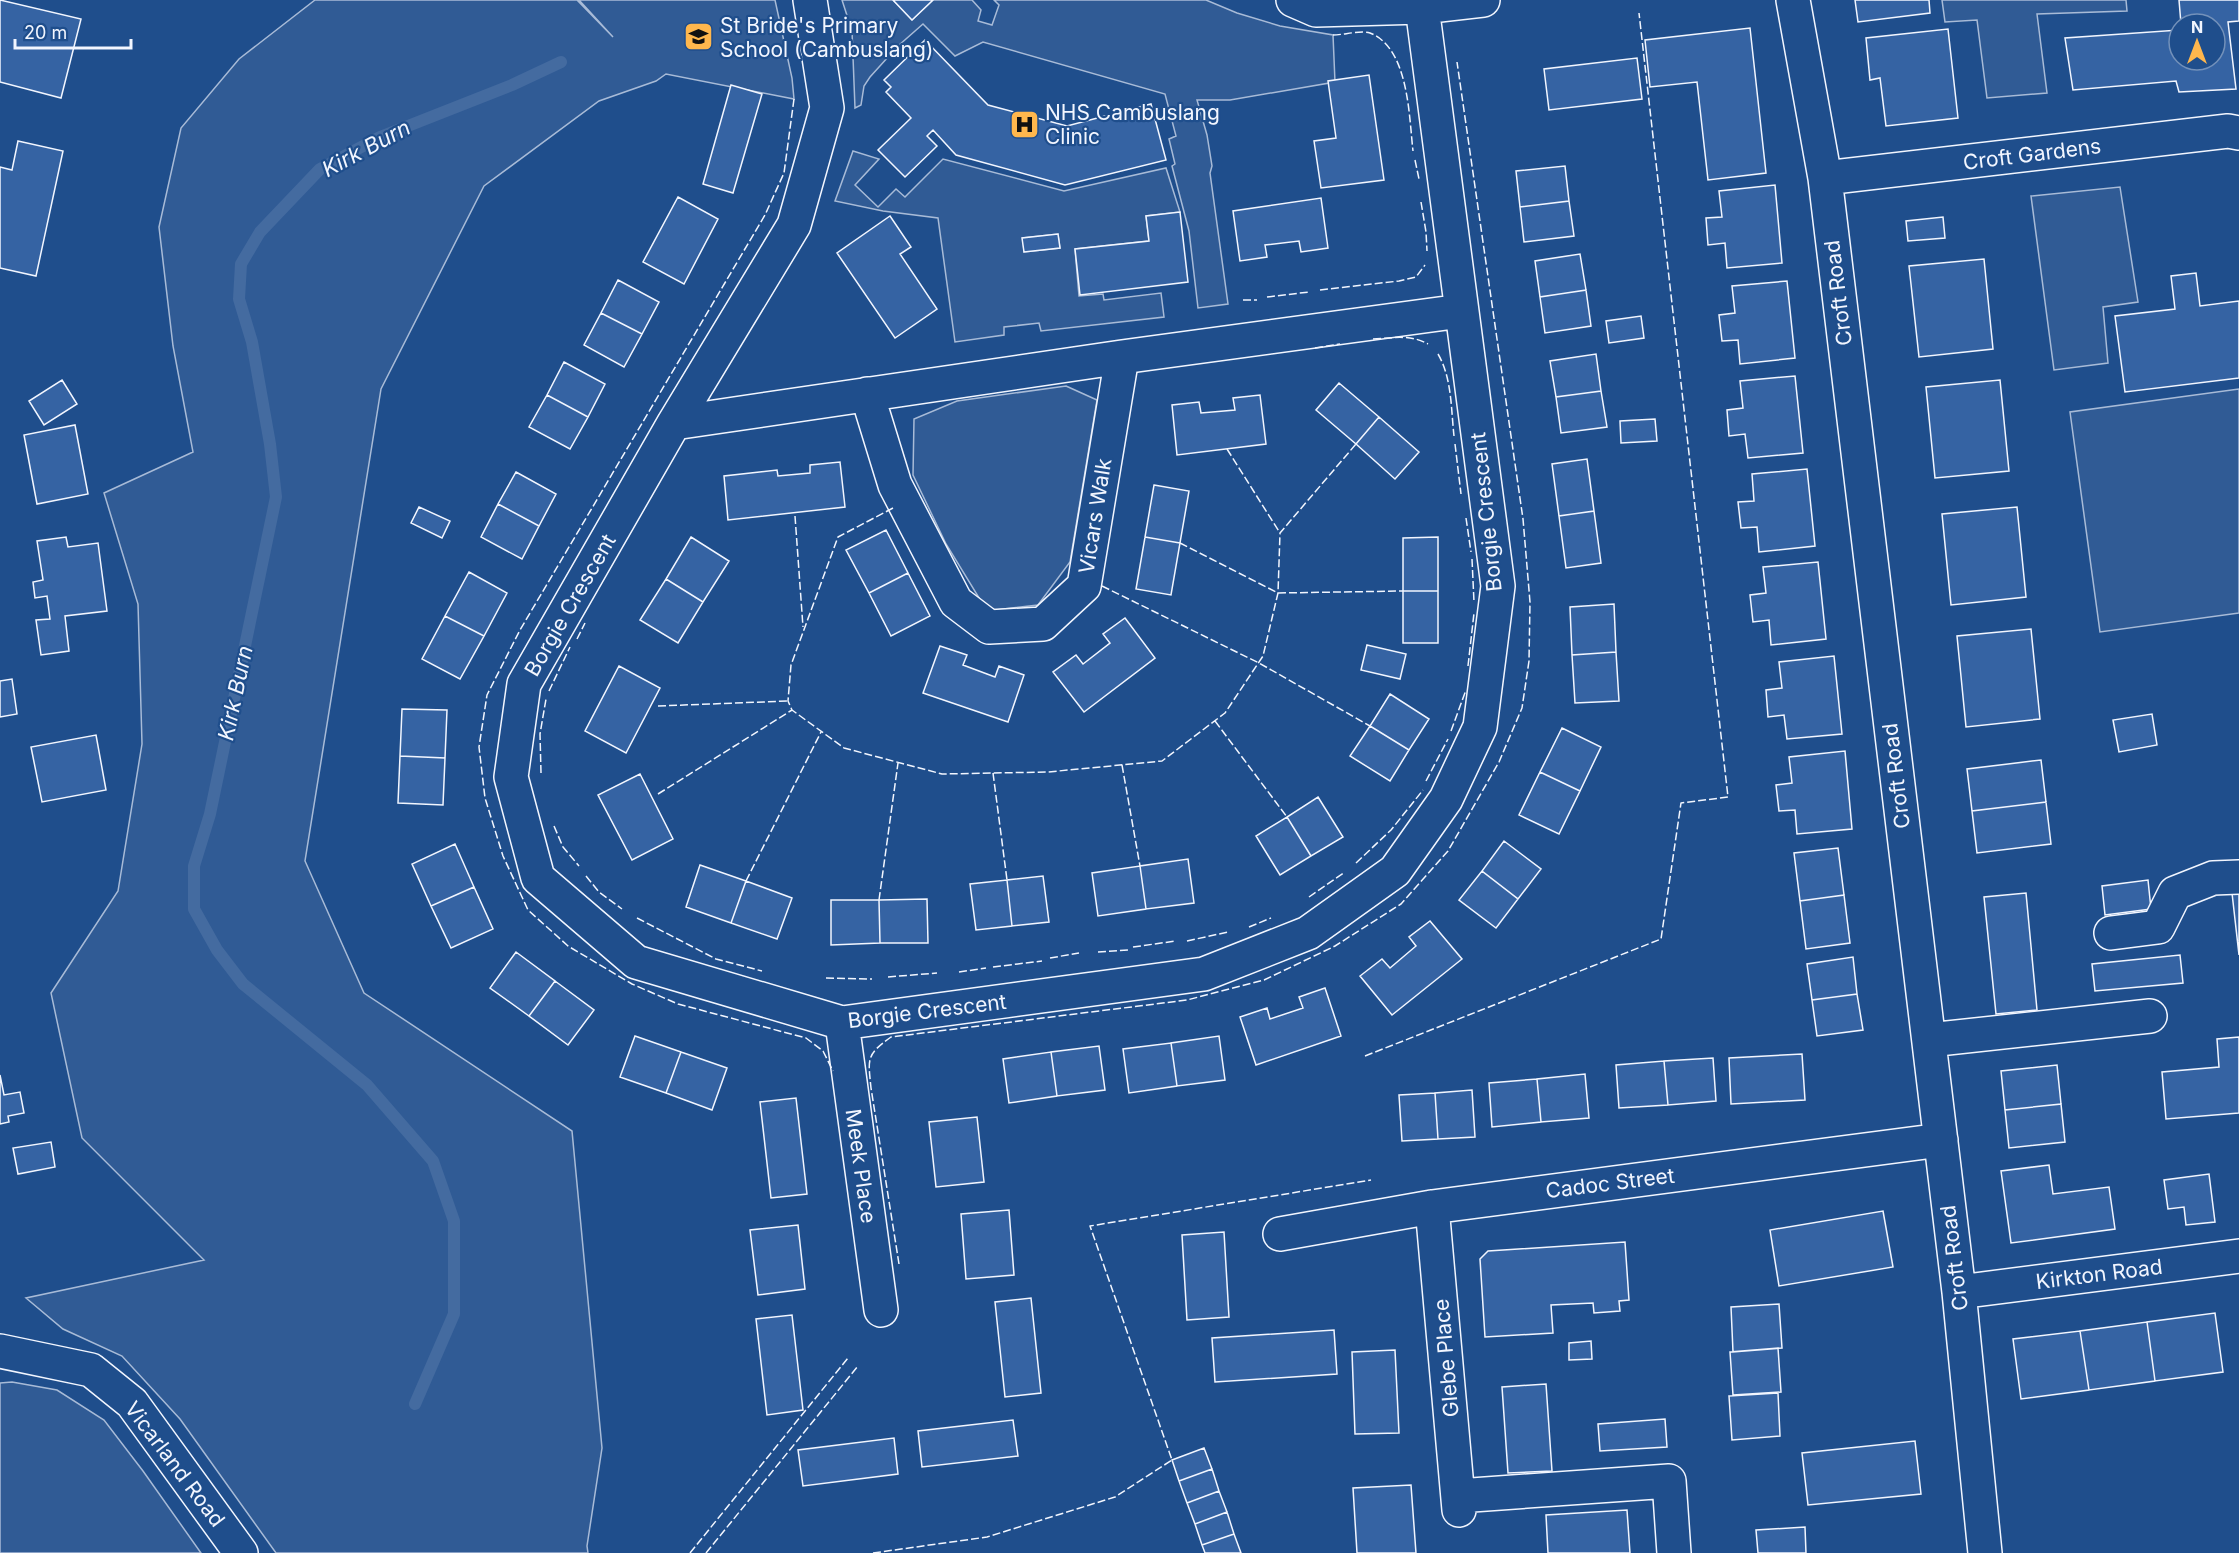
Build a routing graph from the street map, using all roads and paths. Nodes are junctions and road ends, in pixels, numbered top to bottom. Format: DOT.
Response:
graph roads {
  1 [pos="810,0"];
  2 [pos="1293,0"];
  3 [pos="1483,0"];
  4 [pos="1793,0"];
  5 [pos="1422,7"];
  6 [pos="2239,133"];
  7 [pos="1825,178"];
  8 [pos="1461,311"];
  9 [pos="1122,357"];
  10 [pos="867,394"];
  11 [pos="674,423"];
  12 [pos="2239,877"];
  13 [pos="2110,933"];
  14 [pos="2150,1017"];
  15 [pos="842,1023"];
  16 [pos="1929,1040"];
  17 [pos="1941,1140"];
  18 [pos="1432,1207"];
  19 [pos="1280,1234"];
  20 [pos="2239,1256"];
  21 [pos="1959,1292"];
  22 [pos="881,1310"];
  23 [pos="0,1351"];
  24 [pos="242,1553"];
  25 [pos="1674,1553"];
  26 [pos="1985,1553"];
  1 -- 11 [label="street, Borgie Crescent"];
  2 -- 5 [label="street"];
  3 -- 5 [label="street"];
  4 -- 7 [label="street, Croft Road"];
  5 -- 8 [label="street, Borgie Crescent"];
  6 -- 7 [label="street, Croft Gardens"];
  7 -- 16 [label="street, Croft Road"];
  8 -- 9 [label="street"];
  8 -- 15 [label="street, Borgie Crescent"];
  9 -- 10 [label="street"];
  9 -- 10 [label="street, Vicars Walk"];
  10 -- 11 [label="street"];
  11 -- 15 [label="street, Borgie Crescent"];
  12 -- 13 [label="street"];
  14 -- 16 [label="street"];
  15 -- 22 [label="street, Meek Place"];
  16 -- 17 [label="street, Croft Road"];
  17 -- 18 [label="street, Cadoc Street"];
  17 -- 21 [label="street, Croft Road"];
  18 -- 19 [label="street, Cadoc Street"];
  18 -- 25 [label="street, Glebe Place"];
  20 -- 21 [label="street, Kirkton Road"];
  21 -- 26 [label="street, Croft Road"];
  23 -- 24 [label="street, Vicarland Road"];
}
